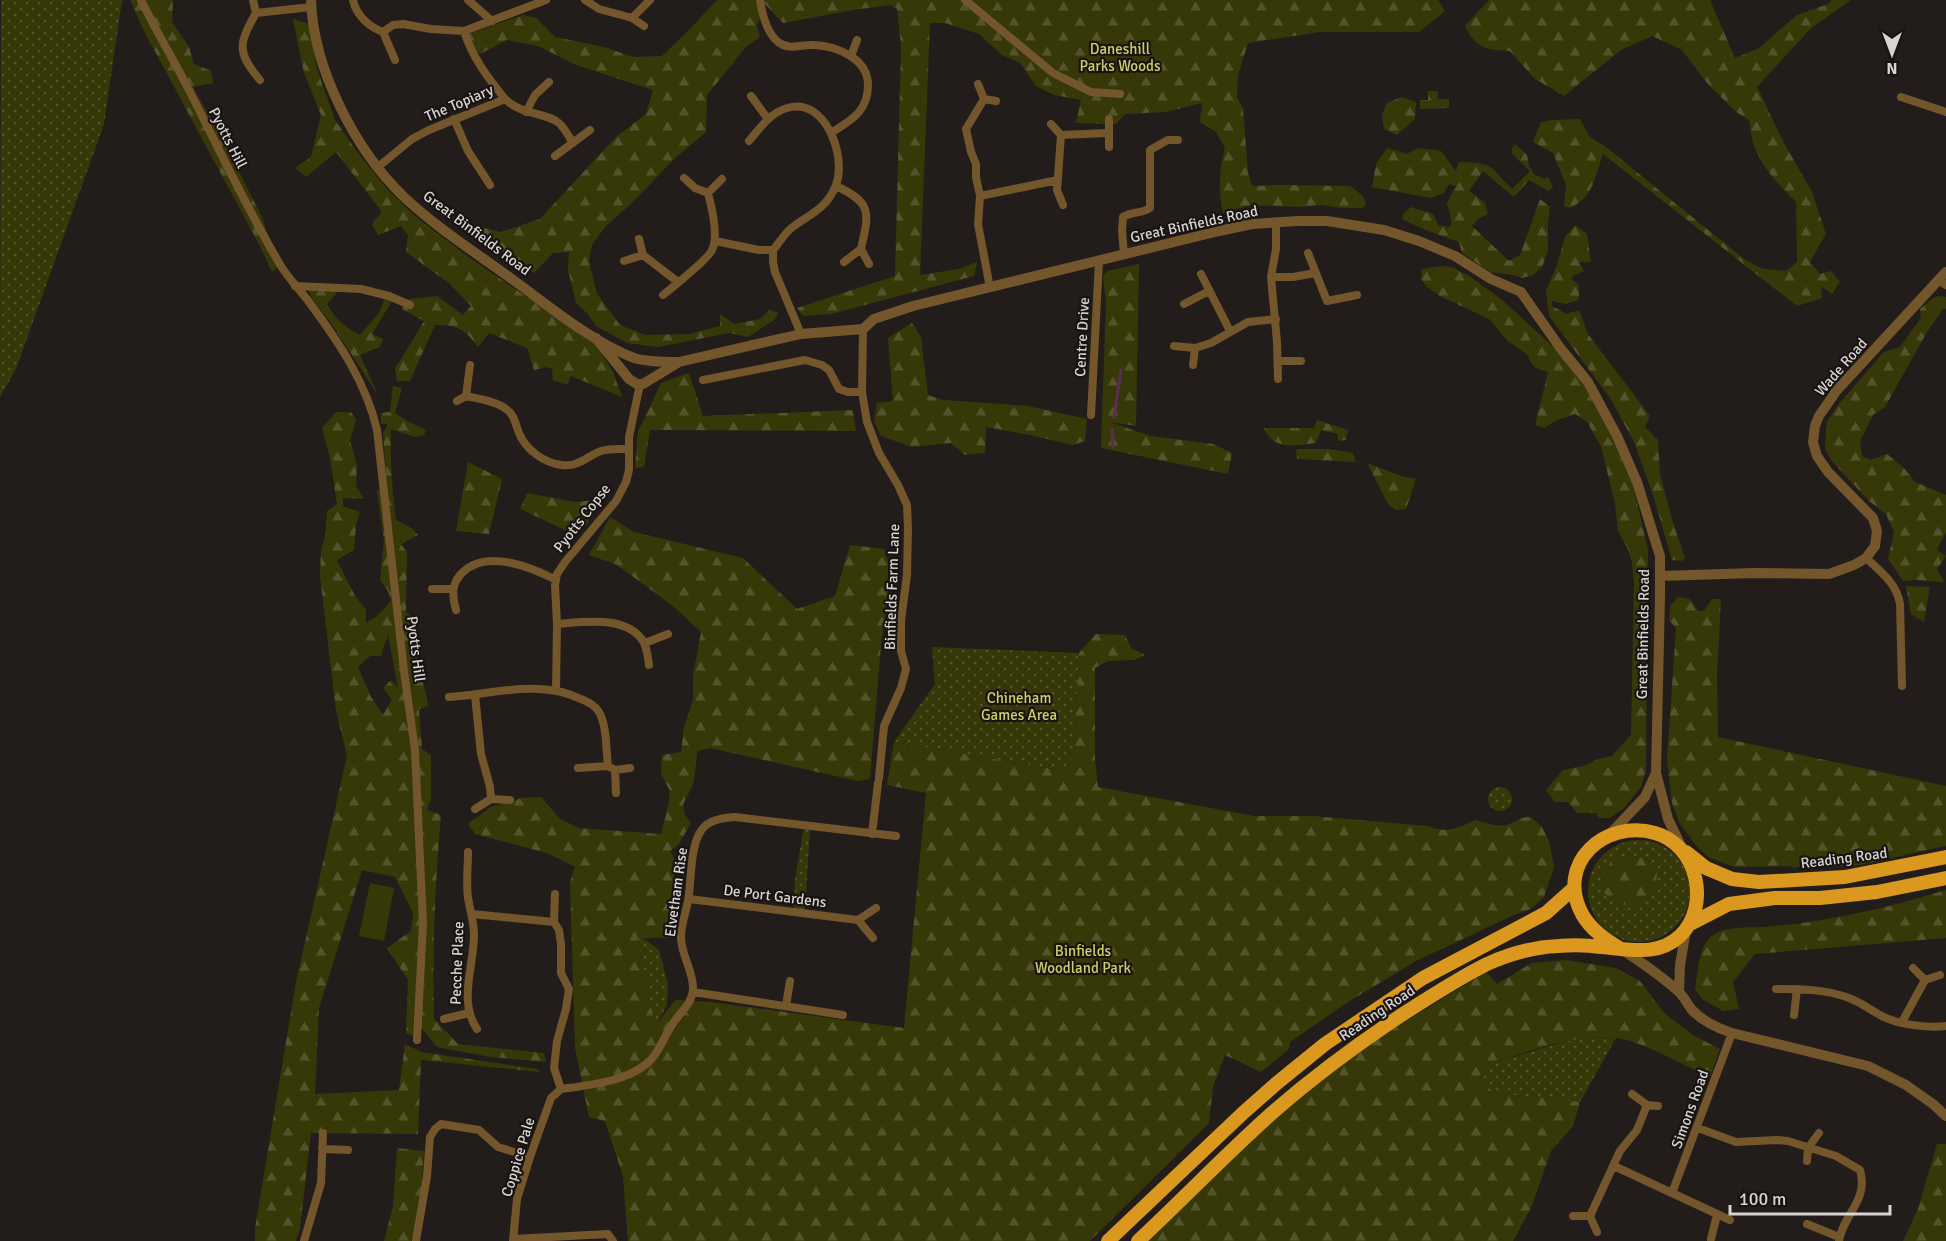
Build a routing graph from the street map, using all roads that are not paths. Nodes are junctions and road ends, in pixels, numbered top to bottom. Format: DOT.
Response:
graph roads {
  1 [pos="141,0"];
  2 [pos="253,0"];
  3 [pos="353,0"];
  4 [pos="468,0"];
  5 [pos="546,0"];
  6 [pos="585,0"];
  7 [pos="650,0"];
  8 [pos="760,0"];
  9 [pos="965,0"];
  10 [pos="311,4"];
  11 [pos="256,13"];
  12 [pos="633,18"];
  13 [pos="492,21"];
  14 [pos="644,26"];
  15 [pos="464,31"];
  16 [pos="383,32"];
  17 [pos="857,40"];
  18 [pos="851,56"];
  19 [pos="395,60"];
  20 [pos="260,80"];
  21 [pos="549,82"];
  22 [pos="978,84"];
  23 [pos="1120,94"];
  24 [pos="751,96"];
  25 [pos="1900,96"];
  26 [pos="505,99"];
  27 [pos="984,99"];
  28 [pos="996,101"];
  29 [pos="526,112"];
  30 [pos="1946,112"];
  31 [pos="454,119"];
  32 [pos="768,119"];
  33 [pos="1109,119"];
  34 [pos="1051,124"];
  35 [pos="590,130"];
  36 [pos="831,133"];
  37 [pos="1109,133"];
  38 [pos="1061,135"];
  39 [pos="1178,140"];
  40 [pos="749,141"];
  41 [pos="573,143"];
  42 [pos="1109,147"];
  43 [pos="555,156"];
  44 [pos="378,167"];
  45 [pos="684,177"];
  46 [pos="722,179"];
  47 [pos="1058,180"];
  48 [pos="490,185"];
  49 [pos="836,186"];
  50 [pos="708,194"];
  51 [pos="980,196"];
  52 [pos="1063,205"];
  53 [pos="1276,222"];
  54 [pos="639,239"];
  55 [pos="715,241"];
  56 [pos="861,249"];
  57 [pos="773,250"];
  58 [pos="1308,253"];
  59 [pos="1124,254"];
  60 [pos="643,255"];
  61 [pos="624,261"];
  62 [pos="1099,261"];
  63 [pos="844,262"];
  64 [pos="869,264"];
  65 [pos="1315,273"];
  66 [pos="1202,274"];
  67 [pos="1271,277"];
  68 [pos="1943,279"];
  69 [pos="678,282"];
  70 [pos="296,286"];
  71 [pos="990,288"];
  72 [pos="1209,291"];
  73 [pos="663,295"];
  74 [pos="1357,295"];
  75 [pos="1184,304"];
  76 [pos="410,305"];
  77 [pos="1276,319"];
  78 [pos="863,329"];
  79 [pos="1230,331"];
  80 [pos="801,334"];
  81 [pos="596,338"];
  82 [pos="1174,346"];
  83 [pos="1195,348"];
  84 [pos="642,360"];
  85 [pos="1278,361"];
  86 [pos="1301,361"];
  87 [pos="679,362"];
  88 [pos="1193,365"];
  89 [pos="470,366"];
  90 [pos="651,377"];
  91 [pos="1278,379"];
  92 [pos="703,380"];
  93 [pos="634,381"];
  94 [pos="862,392"];
  95 [pos="466,396"];
  96 [pos="456,402"];
  97 [pos="1091,415"];
  98 [pos="629,449"];
  99 [pos="1866,558"];
  100 [pos="1660,576"];
  101 [pos="556,580"];
  102 [pos="432,589"];
  103 [pos="453,589"];
  104 [pos="456,610"];
  105 [pos="557,624"];
  106 [pos="668,634"];
  107 [pos="645,643"];
  108 [pos="650,664"];
  109 [pos="1902,686"];
  110 [pos="556,690"];
  111 [pos="475,695"];
  112 [pos="449,697"];
  113 [pos="578,768"];
  114 [pos="611,768"];
  115 [pos="630,768"];
  116 [pos="1656,773"];
  117 [pos="616,793"];
  118 [pos="491,799"];
  119 [pos="510,800"];
  120 [pos="475,809"];
  121 [pos="872,834"];
  122 [pos="896,836"];
  123 [pos="1608,836"];
  124 [pos="1682,849"];
  125 [pos="468,852"];
  126 [pos="1946,857"];
  127 [pos="1946,878"];
  128 [pos="1574,888"];
  129 [pos="555,894"];
  130 [pos="688,899"];
  131 [pos="876,908"];
  132 [pos="472,914"];
  133 [pos="858,920"];
  134 [pos="554,922"];
  135 [pos="1689,926"];
  136 [pos="873,938"];
  137 [pos="1621,949"];
  138 [pos="1913,968"];
  139 [pos="1940,975"];
  140 [pos="1925,980"];
  141 [pos="790,981"];
  142 [pos="1776,989"];
  143 [pos="1797,989"];
  144 [pos="693,992"];
  145 [pos="1680,992"];
  146 [pos="786,1006"];
  147 [pos="470,1013"];
  148 [pos="1794,1014"];
  149 [pos="843,1015"];
  150 [pos="444,1019"];
  151 [pos="1902,1022"];
  152 [pos="1946,1026"];
  153 [pos="477,1029"];
  154 [pos="1732,1033"];
  155 [pos="417,1040"];
  156 [pos="561,1089"];
  157 [pos="1632,1094"];
  158 [pos="1647,1105"];
  159 [pos="1658,1106"];
  160 [pos="1946,1116"];
  161 [pos="1698,1128"];
  162 [pos="323,1133"];
  163 [pos="1819,1133"];
  164 [pos="1808,1148"];
  165 [pos="322,1149"];
  166 [pos="348,1150"];
  167 [pos="530,1157"];
  168 [pos="1807,1161"];
  169 [pos="1614,1166"];
  170 [pos="1670,1192"];
  171 [pos="1717,1215"];
  172 [pos="1573,1216"];
  173 [pos="1590,1216"];
  174 [pos="1730,1220"];
  175 [pos="1807,1224"];
  176 [pos="1597,1232"];
  177 [pos="573,1239"];
  178 [pos="1711,1239"];
  179 [pos="1839,1239"];
  180 [pos="513,1240"];
  181 [pos="304,1241"];
  182 [pos="416,1241"];
  183 [pos="613,1241"];
  184 [pos="1108,1241"];
  185 [pos="1138,1241"];
  1 -- 70 [label="street, Pyotts Hill"];
  2 -- 11 [label="street"];
  3 -- 16 [label="street"];
  4 -- 13 [label="street"];
  5 -- 13 [label="street"];
  6 -- 12 [label="street"];
  7 -- 12 [label="street"];
  8 -- 18 [label="street"];
  9 -- 23 [label="street"];
  10 -- 11 [label="street"];
  10 -- 44 [label="street, Great Binfields Road"];
  11 -- 20 [label="street"];
  12 -- 14 [label="street"];
  13 -- 15 [label="street"];
  15 -- 16 [label="street"];
  15 -- 26 [label="street, The Topiary"];
  16 -- 19 [label="street"];
  17 -- 18 [label="street"];
  18 -- 36 [label="street"];
  21 -- 29 [label="street"];
  22 -- 27 [label="street"];
  24 -- 32 [label="street"];
  25 -- 30 [label="street"];
  26 -- 29 [label="street"];
  26 -- 31 [label="street, The Topiary"];
  27 -- 28 [label="street"];
  27 -- 51 [label="street"];
  29 -- 41 [label="street"];
  31 -- 44 [label="street, The Topiary"];
  31 -- 48 [label="street"];
  32 -- 36 [label="street"];
  32 -- 40 [label="street"];
  33 -- 37 [label="street"];
  34 -- 38 [label="street"];
  35 -- 41 [label="street"];
  36 -- 49 [label="street"];
  37 -- 38 [label="street"];
  37 -- 42 [label="street"];
  38 -- 47 [label="street"];
  39 -- 59 [label="street"];
  41 -- 43 [label="street"];
  44 -- 81 [label="street, Great Binfields Road"];
  45 -- 50 [label="street"];
  46 -- 50 [label="street"];
  47 -- 51 [label="street"];
  47 -- 52 [label="street"];
  49 -- 56 [label="street"];
  49 -- 57 [label="street"];
  50 -- 55 [label="street"];
  51 -- 71 [label="street"];
  53 -- 59 [label="street, Great Binfields Road"];
  53 -- 67 [label="street"];
  53 -- 100 [label="street, Great Binfields Road"];
  54 -- 60 [label="street"];
  55 -- 57 [label="street"];
  55 -- 69 [label="street"];
  56 -- 63 [label="street"];
  56 -- 64 [label="street"];
  57 -- 80 [label="street"];
  58 -- 65 [label="street"];
  59 -- 62 [label="street, Great Binfields Road"];
  60 -- 61 [label="street"];
  60 -- 69 [label="street"];
  62 -- 71 [label="street, Great Binfields Road"];
  62 -- 97 [label="street, Centre Drive"];
  65 -- 67 [label="street"];
  65 -- 74 [label="street"];
  66 -- 72 [label="street"];
  67 -- 77 [label="street"];
  68 -- 99 [label="street, Wade Road"];
  69 -- 73 [label="street"];
  70 -- 76 [label="street"];
  70 -- 155 [label="street, Pyotts Hill"];
  71 -- 78 [label="street, Great Binfields Road"];
  72 -- 75 [label="street"];
  72 -- 79 [label="street"];
  77 -- 79 [label="street"];
  77 -- 85 [label="street"];
  78 -- 80 [label="street, Great Binfields Road"];
  78 -- 94 [label="street, Binfields Farm Lane"];
  79 -- 83 [label="street"];
  80 -- 87 [label="street, Great Binfields Road"];
  81 -- 84 [label="street, Great Binfields Road"];
  81 -- 93 [label="street, Great Binfields Road"];
  82 -- 83 [label="street"];
  83 -- 88 [label="street"];
  84 -- 87 [label="street, Great Binfields Road"];
  84 -- 90 [label="street"];
  84 -- 93 [label="street"];
  85 -- 86 [label="street"];
  85 -- 91 [label="street"];
  87 -- 90 [label="street, Great Binfields Road"];
  89 -- 95 [label="street"];
  90 -- 93 [label="street, Great Binfields Road"];
  92 -- 94 [label="street"];
  93 -- 98 [label="street, Pyotts Copse"];
  94 -- 121 [label="street, Binfields Farm Lane"];
  95 -- 96 [label="street"];
  95 -- 98 [label="street"];
  98 -- 101 [label="street, Pyotts Copse"];
  99 -- 100 [label="street"];
  99 -- 109 [label="street"];
  100 -- 116 [label="street, Great Binfields Road"];
  101 -- 103 [label="street"];
  101 -- 105 [label="street"];
  102 -- 103 [label="street"];
  103 -- 104 [label="street"];
  105 -- 107 [label="street"];
  105 -- 110 [label="street"];
  106 -- 107 [label="street"];
  107 -- 108 [label="street"];
  110 -- 111 [label="street"];
  110 -- 114 [label="street"];
  111 -- 112 [label="street"];
  111 -- 118 [label="street"];
  113 -- 114 [label="street"];
  114 -- 115 [label="street"];
  114 -- 117 [label="street"];
  116 -- 123 [label="street, Great Binfields Road"];
  116 -- 124 [label="street, Great Binfields Road"];
  118 -- 119 [label="street"];
  118 -- 120 [label="street"];
  121 -- 122 [label="street, Elvetham Rise"];
  121 -- 130 [label="street, Elvetham Rise"];
  123 -- 124 [label="highway"];
  123 -- 128 [label="highway"];
  124 -- 126 [label="highway, Reading Road"];
  124 -- 135 [label="highway"];
  125 -- 132 [label="street, Pecche Place"];
  127 -- 135 [label="highway"];
  128 -- 137 [label="highway"];
  128 -- 184 [label="highway, Reading Road"];
  129 -- 134 [label="street"];
  130 -- 133 [label="street, De Port Gardens"];
  130 -- 144 [label="street, Elvetham Rise"];
  131 -- 133 [label="street"];
  132 -- 134 [label="street, Pecche Place"];
  132 -- 147 [label="street, Pecche Place"];
  133 -- 136 [label="street"];
  134 -- 156 [label="street"];
  135 -- 137 [label="highway"];
  135 -- 145 [label="street"];
  137 -- 145 [label="street, Reading Road"];
  137 -- 185 [label="highway, Reading Road"];
  138 -- 140 [label="street"];
  139 -- 140 [label="street"];
  140 -- 151 [label="street"];
  141 -- 146 [label="street"];
  142 -- 143 [label="street"];
  143 -- 148 [label="street"];
  143 -- 151 [label="street"];
  144 -- 146 [label="street"];
  144 -- 156 [label="street"];
  145 -- 154 [label="street, Reading Road"];
  146 -- 149 [label="street"];
  147 -- 150 [label="street, Pecche Place"];
  147 -- 153 [label="street, Pecche Place"];
  151 -- 152 [label="street"];
  154 -- 160 [label="street, Reading Road"];
  154 -- 161 [label="street, Simons Road"];
  156 -- 167 [label="street, Coppice Pale"];
  157 -- 158 [label="street"];
  158 -- 159 [label="street"];
  158 -- 169 [label="street"];
  161 -- 164 [label="street"];
  161 -- 170 [label="street, Simons Road"];
  162 -- 165 [label="street"];
  163 -- 164 [label="street"];
  164 -- 168 [label="street"];
  164 -- 179 [label="street"];
  165 -- 166 [label="street"];
  165 -- 181 [label="street"];
  167 -- 180 [label="street, Coppice Pale"];
  167 -- 182 [label="street"];
  169 -- 170 [label="street"];
  169 -- 173 [label="street"];
  170 -- 171 [label="street"];
  171 -- 174 [label="street"];
  171 -- 178 [label="street"];
  172 -- 173 [label="street"];
  173 -- 176 [label="street"];
  175 -- 179 [label="street"];
  177 -- 180 [label="street, Coppice Pale"];
  177 -- 183 [label="street, Coppice Pale"];
}
